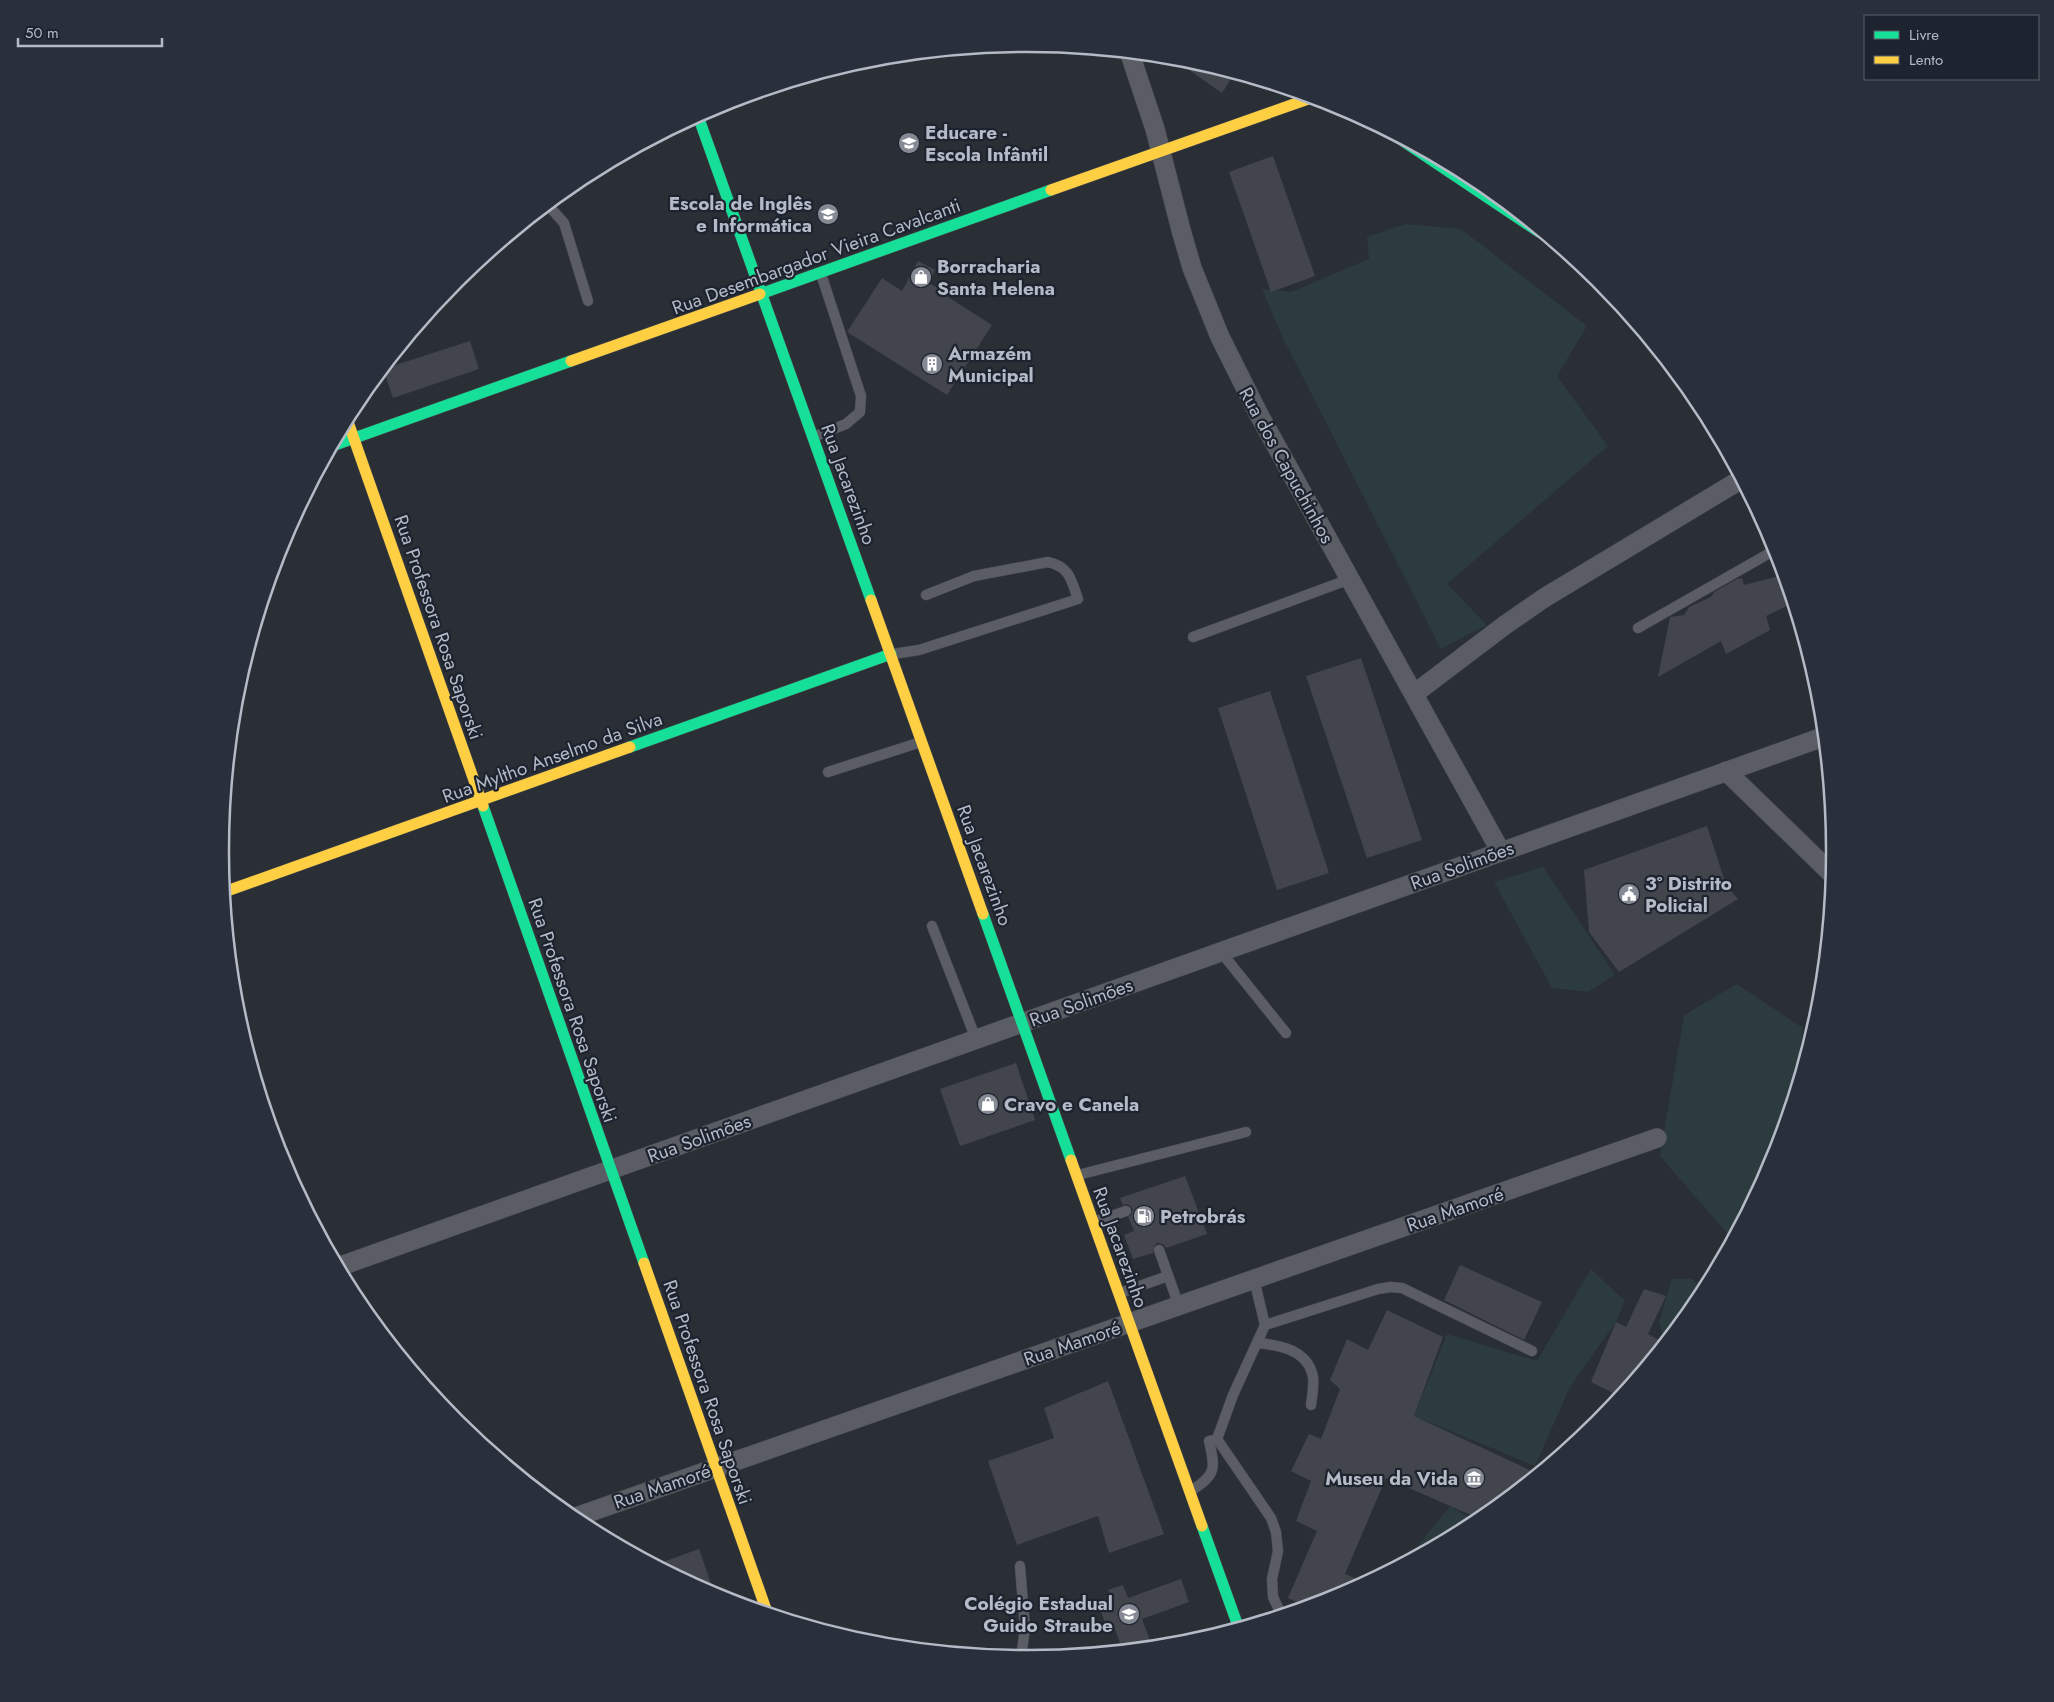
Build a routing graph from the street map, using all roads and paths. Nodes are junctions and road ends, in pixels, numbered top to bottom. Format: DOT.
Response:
graph roads {
  1 [pos="1132,59"];
  2 [pos="1301,101"];
  3 [pos="700,123"];
  4 [pos="1161,151"];
  5 [pos="552,210"];
  6 [pos="821,273"];
  7 [pos="762,293"];
  8 [pos="588,301"];
  9 [pos="350,428"];
  10 [pos="813,437"];
  11 [pos="354,439"];
  12 [pos="340,443"];
  13 [pos="1735,483"];
  14 [pos="1768,554"];
  15 [pos="1350,579"];
  16 [pos="926,595"];
  17 [pos="1638,628"];
  18 [pos="1193,637"];
  19 [pos="891,654"];
  20 [pos="1414,694"];
  21 [pos="1818,739"];
  22 [pos="922,741"];
  23 [pos="1726,771"];
  24 [pos="828,772"];
  25 [pos="481,800"];
  26 [pos="1500,852"];
  27 [pos="1825,868"];
  28 [pos="230,890"];
  29 [pos="932,926"];
  30 [pos="1221,952"];
  31 [pos="1022,1022"];
  32 [pos="1286,1033"];
  33 [pos="976,1039"];
  34 [pos="1246,1132"];
  35 [pos="1657,1138"];
  36 [pos="611,1170"];
  37 [pos="1077,1175"];
  38 [pos="1126,1211"];
  39 [pos="1094,1222"];
  40 [pos="1159,1250"];
  41 [pos="344,1265"];
  42 [pos="1168,1276"];
  43 [pos="1254,1279"];
  44 [pos="1120,1294"];
  45 [pos="1179,1306"];
  46 [pos="1130,1323"];
  47 [pos="1265,1325"];
  48 [pos="1257,1343"];
  49 [pos="1532,1352"];
  50 [pos="1311,1405"];
  51 [pos="1217,1439"];
  52 [pos="716,1467"];
  53 [pos="1190,1491"];
  54 [pos="582,1515"];
  55 [pos="1020,1566"];
  56 [pos="765,1605"];
  57 [pos="1278,1609"];
  58 [pos="1236,1621"];
  59 [pos="1022,1650"];
  1 -- 4 [label="street, Rua dos Capuchinhos"];
  2 -- 4 [label="street, Rua Desembargador Vieira Cavalcanti"];
  3 -- 7 [label="street, Rua Jacarezinho"];
  4 -- 6 [label="street, Rua Desembargador Vieira Cavalcanti"];
  4 -- 15 [label="street, Rua dos Capuchinhos"];
  5 -- 8 [label="lane"];
  6 -- 7 [label="street, Rua Desembargador Vieira Cavalcanti"];
  6 -- 10 [label="lane"];
  7 -- 10 [label="street, Rua Jacarezinho"];
  7 -- 11 [label="street, Rua Desembargador Vieira Cavalcanti"];
  9 -- 11 [label="street, Rua Professora Rosa Saporski"];
  10 -- 19 [label="street, Rua Jacarezinho"];
  11 -- 12 [label="street, Rua Desembargador Vieira Cavalcanti"];
  11 -- 25 [label="street, Rua Professora Rosa Saporski"];
  13 -- 20 [label="street"];
  14 -- 17 [label="lane"];
  15 -- 18 [label="lane"];
  15 -- 20 [label="street, Rua dos Capuchinhos"];
  16 -- 19 [label="lane"];
  19 -- 22 [label="street, Rua Jacarezinho"];
  19 -- 25 [label="street, Rua Myltho Anselmo da Silva"];
  20 -- 26 [label="street, Rua dos Capuchinhos"];
  21 -- 23 [label="street, Rua Solimões"];
  22 -- 24 [label="lane"];
  22 -- 31 [label="street, Rua Jacarezinho"];
  23 -- 26 [label="street, Rua Solimões"];
  23 -- 27 [label="street"];
  25 -- 28 [label="street, Rua Myltho Anselmo da Silva"];
  25 -- 36 [label="street, Rua Professora Rosa Saporski"];
  26 -- 30 [label="street, Rua Solimões"];
  29 -- 33 [label="lane"];
  30 -- 31 [label="street, Rua Solimões"];
  30 -- 32 [label="lane"];
  31 -- 33 [label="street, Rua Solimões"];
  31 -- 37 [label="street, Rua Jacarezinho"];
  33 -- 36 [label="street, Rua Solimões"];
  34 -- 37 [label="lane"];
  35 -- 43 [label="street, Rua Mamoré"];
  36 -- 41 [label="street, Rua Solimões"];
  36 -- 52 [label="street, Rua Professora Rosa Saporski"];
  37 -- 39 [label="street, Rua Jacarezinho"];
  38 -- 39 [label="lane"];
  39 -- 44 [label="street, Rua Jacarezinho"];
  40 -- 42 [label="lane"];
  42 -- 44 [label="lane"];
  42 -- 45 [label="lane"];
  43 -- 45 [label="street, Rua Mamoré"];
  43 -- 47 [label="lane"];
  44 -- 46 [label="street, Rua Jacarezinho"];
  45 -- 46 [label="street, Rua Mamoré"];
  46 -- 52 [label="street, Rua Mamoré"];
  46 -- 53 [label="street, Rua Jacarezinho"];
  47 -- 48 [label="lane"];
  47 -- 49 [label="lane"];
  48 -- 50 [label="lane"];
  48 -- 51 [label="lane"];
  51 -- 53 [label="lane"];
  51 -- 57 [label="lane"];
  52 -- 54 [label="street, Rua Mamoré"];
  52 -- 56 [label="street, Rua Professora Rosa Saporski"];
  53 -- 58 [label="street, Rua Jacarezinho"];
  55 -- 59 [label="lane"];
}
